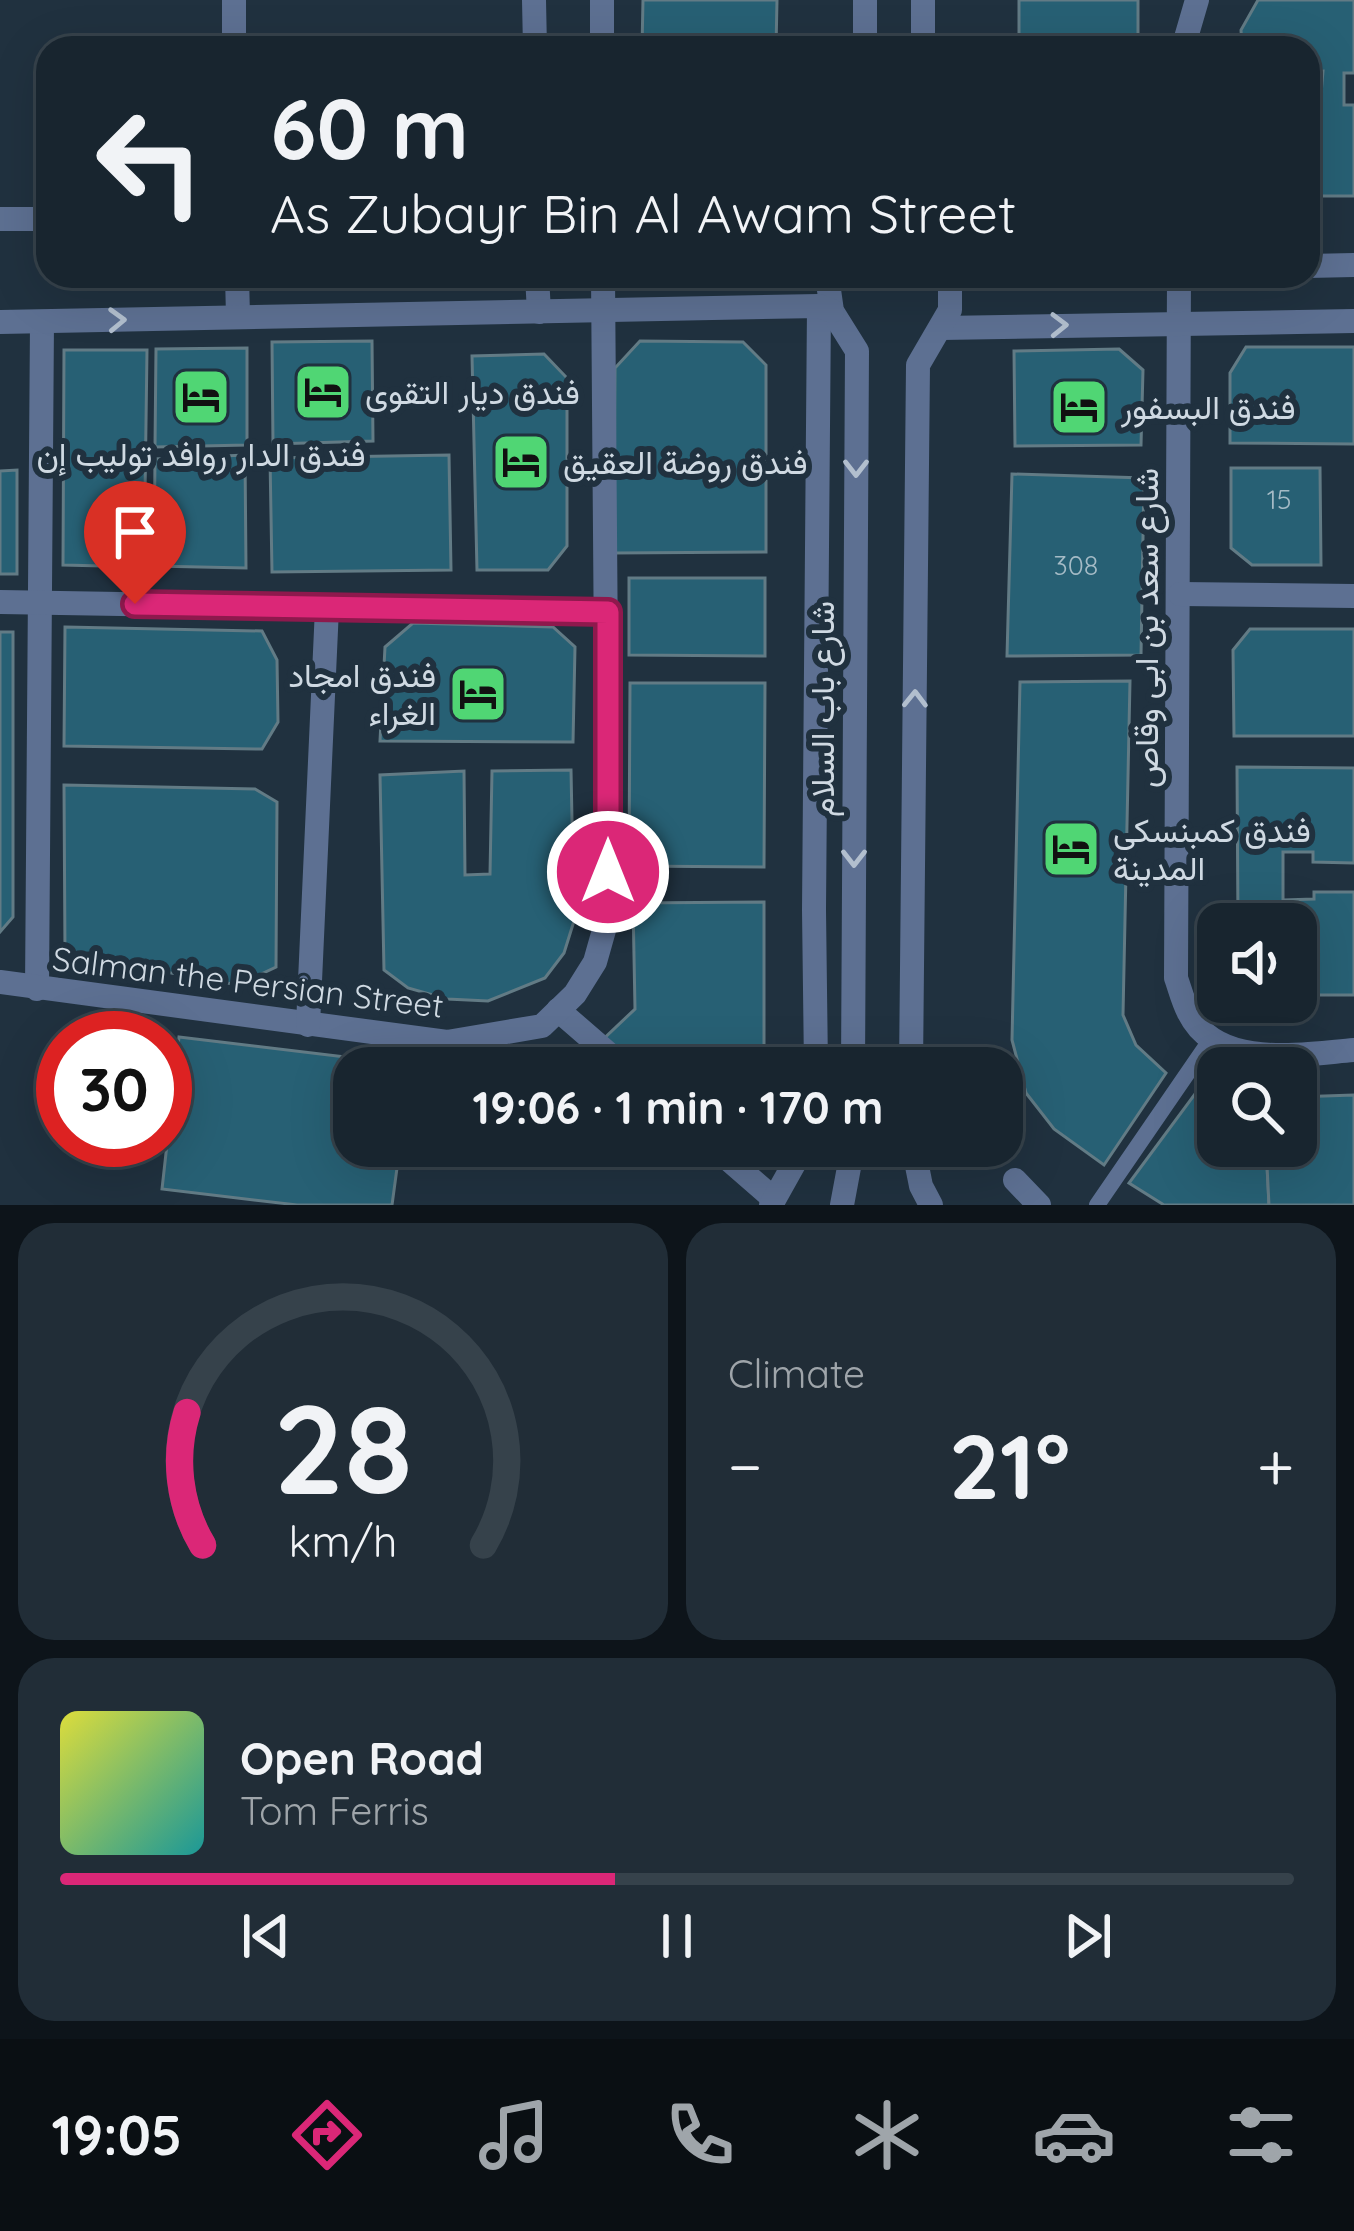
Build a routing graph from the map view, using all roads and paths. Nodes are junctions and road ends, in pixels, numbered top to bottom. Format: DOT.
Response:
graph roads {
  1 [pos="234,0"];
  2 [pos="534,0"];
  3 [pos="602,0"];
  4 [pos="865,0"];
  5 [pos="923,0"];
  6 [pos="1198,0"];
  7 [pos="234,36"];
  8 [pos="535,36"];
  9 [pos="602,36"];
  10 [pos="865,36"];
  11 [pos="923,36"];
  12 [pos="1187,36"];
  13 [pos="0,219"];
  14 [pos="36,219"];
  15 [pos="1320,266"];
  16 [pos="1354,266"];
  17 [pos="237,288"];
  18 [pos="537,288"];
  19 [pos="603,288"];
  20 [pos="827,288"];
  21 [pos="953,288"];
  22 [pos="1179,288"];
  23 [pos="826,308"];
  24 [pos="603,310"];
  25 [pos="538,312"];
  26 [pos="238,316"];
  27 [pos="1354,321"];
  28 [pos="0,322"];
  29 [pos="42,322"];
  30 [pos="1179,323"];
  31 [pos="942,328"];
  32 [pos="1180,594"];
  33 [pos="1354,596"];
  34 [pos="0,602"];
  35 [pos="40,603"];
  36 [pos="327,608"];
  37 [pos="608,612"];
  38 [pos="0,982"];
  39 [pos="37,989"];
  40 [pos="558,1010"];
  41 [pos="308,1025"];
  42 [pos="1211,1039"];
  43 [pos="601,1047"];
  44 [pos="816,1047"];
  45 [pos="853,1047"];
  46 [pos="911,1047"];
  47 [pos="1354,1050"];
  48 [pos="735,1167"];
  49 [pos="792,1167"];
  50 [pos="849,1167"];
  51 [pos="917,1167"];
  52 [pos="1015,1180"];
  53 [pos="772,1202"];
  54 [pos="842,1205"];
  55 [pos="931,1205"];
  56 [pos="1039,1205"];
  57 [pos="1097,1205"];
  1 -- 7 [label="street"];
  2 -- 8 [label="street"];
  3 -- 9 [label="street"];
  4 -- 10 [label="street"];
  5 -- 11 [label="street"];
  6 -- 12 [label="street"];
  13 -- 14 [label="street"];
  15 -- 16 [label="street"];
  17 -- 26 [label="street"];
  18 -- 25 [label="street"];
  19 -- 24 [label="street, Salman the Persian Street"];
  20 -- 23 [label="street"];
  21 -- 31 [label="street"];
  22 -- 30 [label="street, شارع سعد بن ابى وقاص"];
  23 -- 24 [label="street"];
  23 -- 44 [label="street"];
  23 -- 45 [label="street, شارع باب السلام, one-way"];
  24 -- 25 [label="street"];
  24 -- 37 [label="street, Salman the Persian Street"];
  25 -- 26 [label="street"];
  29 -- 26 [label="street, one-way"];
  27 -- 30 [label="street"];
  28 -- 29 [label="street"];
  29 -- 35 [label="street"];
  31 -- 30 [label="street, one-way"];
  30 -- 32 [label="street, شارع سعد بن ابى وقاص"];
  46 -- 31 [label="street, one-way"];
  32 -- 33 [label="street"];
  32 -- 42 [label="street, شارع سعد بن ابى وقاص"];
  34 -- 35 [label="street"];
  35 -- 36 [label="street"];
  35 -- 39 [label="street"];
  36 -- 37 [label="street"];
  36 -- 41 [label="street"];
  37 -- 40 [label="street, Salman the Persian Street"];
  38 -- 39 [label="street, Salman the Persian Street"];
  39 -- 41 [label="street, Salman the Persian Street"];
  40 -- 41 [label="street, Salman the Persian Street"];
  40 -- 43 [label="street"];
  42 -- 47 [label="street"];
  42 -- 57 [label="lane"];
  48 -- 53 [label="street"];
  49 -- 53 [label="street"];
  50 -- 54 [label="street"];
  51 -- 55 [label="street"];
  52 -- 56 [label="street"];
}
